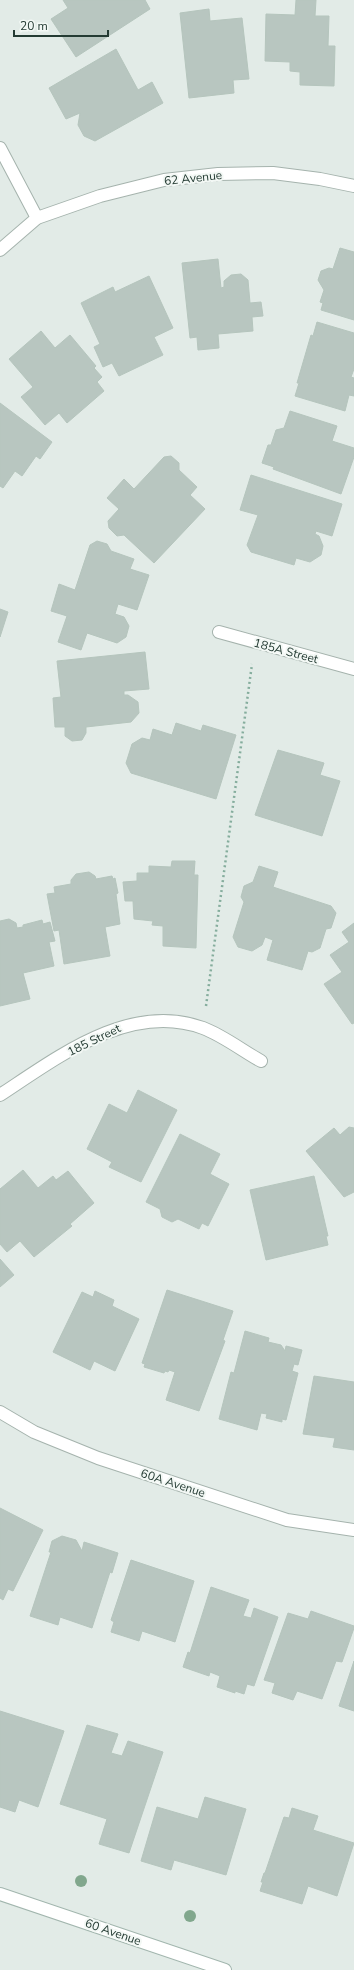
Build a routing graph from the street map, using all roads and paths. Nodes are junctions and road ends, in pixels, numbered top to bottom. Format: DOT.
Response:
graph roads {
  1 [pos="0,148"];
  2 [pos="354,186"];
  3 [pos="37,218"];
  4 [pos="0,250"];
  5 [pos="219,632"];
  6 [pos="255,642"];
  7 [pos="354,669"];
  8 [pos="203,1028"];
  9 [pos="261,1061"];
  10 [pos="0,1095"];
  11 [pos="0,1412"];
  12 [pos="354,1530"];
  13 [pos="0,1894"];
  14 [pos="225,1970"];
  1 -- 3 [label="street"];
  2 -- 3 [label="street, 62 Avenue"];
  3 -- 4 [label="street"];
  5 -- 6 [label="street, 185A Street"];
  6 -- 7 [label="street, 185A Street"];
  6 -- 8 [label="path"];
  8 -- 9 [label="street, 185 Street"];
  8 -- 10 [label="street, 185 Street"];
  11 -- 12 [label="street, 60A Avenue"];
  13 -- 14 [label="street, 60 Avenue"];
}
